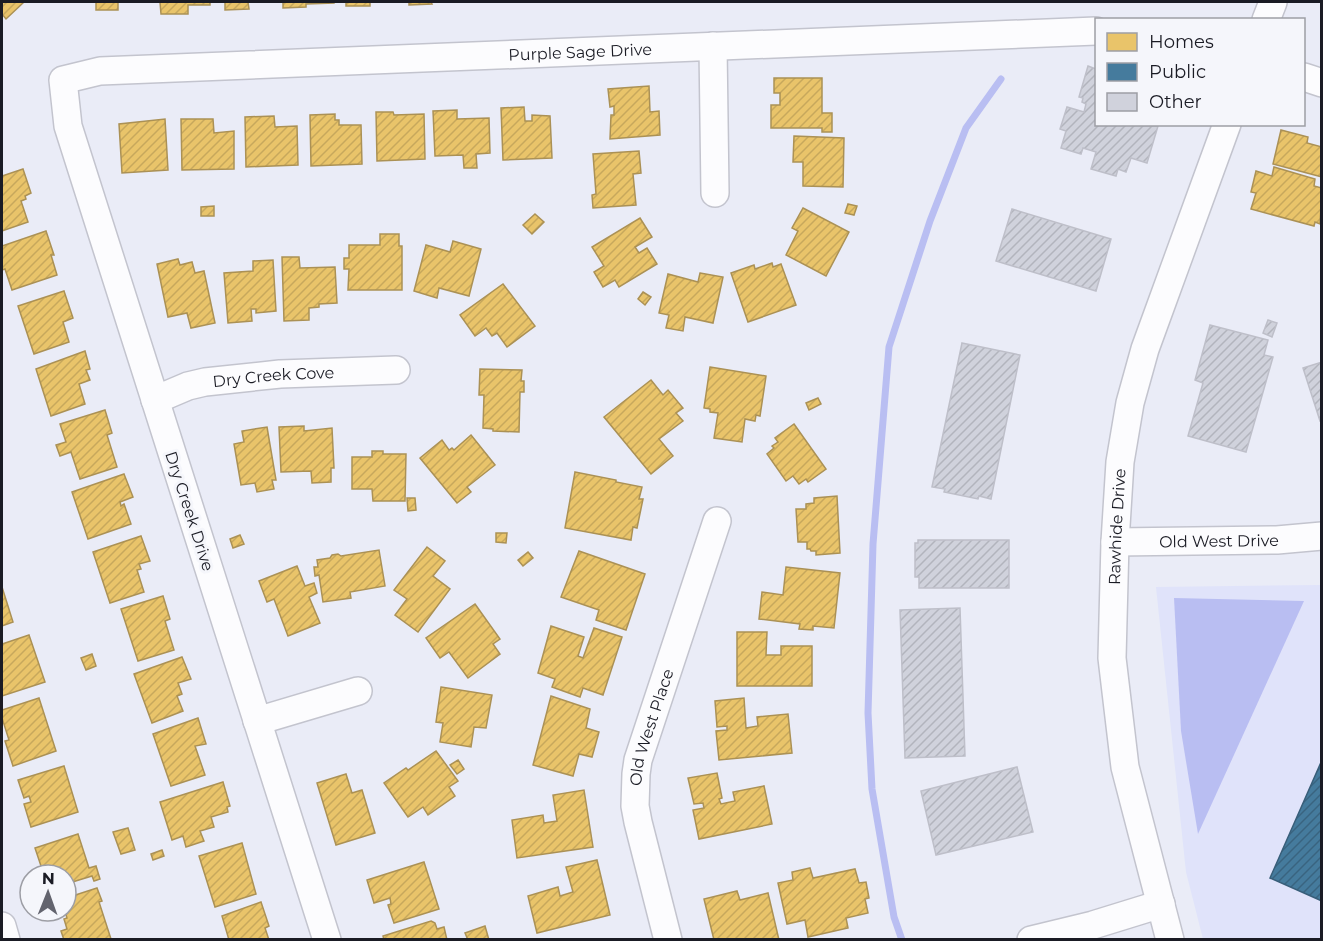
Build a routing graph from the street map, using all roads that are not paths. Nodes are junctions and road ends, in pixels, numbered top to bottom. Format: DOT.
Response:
graph roads {
  1 [pos="1273,2"];
  2 [pos="1267,18"];
  3 [pos="1095,31"];
  4 [pos="712,46"];
  5 [pos="1305,77"];
  6 [pos="63,80"];
  7 [pos="1322,83"];
  8 [pos="1226,126"];
  9 [pos="715,193"];
  10 [pos="396,370"];
  11 [pos="155,400"];
  12 [pos="717,521"];
  13 [pos="1322,536"];
  14 [pos="1115,542"];
  15 [pos="358,691"];
  16 [pos="257,721"];
  17 [pos="1161,904"];
  18 [pos="2,926"];
  19 [pos="6,939"];
  20 [pos="327,939"];
  21 [pos="668,939"];
  22 [pos="1031,939"];
  23 [pos="1170,939"];
  1 -- 2 [label="street"];
  3 -- 4 [label="street, Purple Sage Drive"];
  4 -- 6 [label="street, Purple Sage Drive"];
  4 -- 9 [label="street"];
  5 -- 7 [label="street"];
  6 -- 11 [label="street, Dry Creek Drive"];
  8 -- 14 [label="street, Rawhide Drive"];
  10 -- 11 [label="street, Dry Creek Cove"];
  11 -- 16 [label="street, Dry Creek Drive"];
  12 -- 21 [label="street, Old West Place"];
  13 -- 14 [label="street, Old West Drive"];
  14 -- 17 [label="street, Rawhide Drive"];
  15 -- 16 [label="street"];
  16 -- 20 [label="street, Dry Creek Drive"];
  17 -- 22 [label="street"];
  17 -- 23 [label="street, Rawhide Drive"];
  18 -- 19 [label="street"];
}
